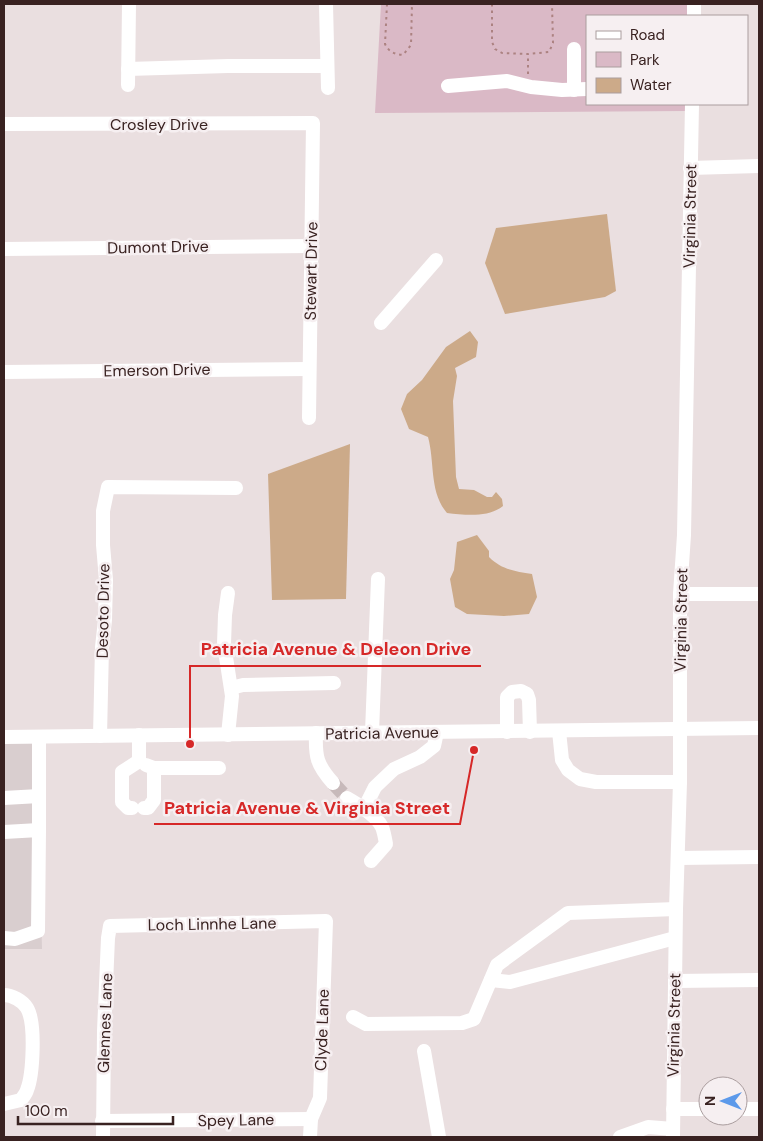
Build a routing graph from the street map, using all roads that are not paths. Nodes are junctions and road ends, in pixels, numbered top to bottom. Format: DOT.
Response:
graph roads {
  1 [pos="129,4"];
  2 [pos="326,4"];
  3 [pos="574,49"];
  4 [pos="327,66"];
  5 [pos="128,69"];
  6 [pos="128,85"];
  7 [pos="448,86"];
  8 [pos="328,88"];
  9 [pos="581,90"];
  10 [pos="692,105"];
  11 [pos="313,123"];
  12 [pos="4,124"];
  13 [pos="759,166"];
  14 [pos="690,168"];
  15 [pos="312,246"];
  16 [pos="4,249"];
  17 [pos="436,260"];
  18 [pos="381,323"];
  19 [pos="310,368"];
  20 [pos="4,372"];
  21 [pos="309,418"];
  22 [pos="236,488"];
  23 [pos="378,579"];
  24 [pos="228,593"];
  25 [pos="680,594"];
  26 [pos="759,594"];
  27 [pos="334,683"];
  28 [pos="231,688"];
  29 [pos="680,728"];
  30 [pos="759,728"];
  31 [pos="372,732"];
  32 [pos="437,732"];
  33 [pos="507,732"];
  34 [pos="530,732"];
  35 [pos="559,732"];
  36 [pos="316,733"];
  37 [pos="228,734"];
  38 [pos="139,735"];
  39 [pos="100,736"];
  40 [pos="4,737"];
  41 [pos="39,737"];
  42 [pos="139,761"];
  43 [pos="154,768"];
  44 [pos="219,768"];
  45 [pos="680,782"];
  46 [pos="332,783"];
  47 [pos="39,796"];
  48 [pos="4,798"];
  49 [pos="348,798"];
  50 [pos="364,809"];
  51 [pos="39,830"];
  52 [pos="4,832"];
  53 [pos="759,857"];
  54 [pos="678,858"];
  55 [pos="371,861"];
  56 [pos="676,909"];
  57 [pos="326,921"];
  58 [pos="4,938"];
  59 [pos="108,938"];
  60 [pos="675,938"];
  61 [pos="491,980"];
  62 [pos="675,980"];
  63 [pos="759,980"];
  64 [pos="6,995"];
  65 [pos="353,1017"];
  66 [pos="424,1051"];
  67 [pos="4,1104"];
  68 [pos="698,1109"];
  69 [pos="673,1110"];
  70 [pos="310,1119"];
  71 [pos="102,1121"];
  72 [pos="673,1133"];
  73 [pos="102,1137"];
  74 [pos="310,1137"];
  75 [pos="439,1137"];
  76 [pos="620,1137"];
  1 -- 5 [label="street"];
  2 -- 4 [label="street"];
  3 -- 9 [label="street"];
  4 -- 5 [label="street"];
  4 -- 8 [label="street"];
  5 -- 6 [label="street"];
  7 -- 9 [label="street"];
  10 -- 14 [label="street, Virginia Street"];
  11 -- 12 [label="street, Crosley Drive"];
  11 -- 15 [label="street, Stewart Drive"];
  13 -- 14 [label="street"];
  14 -- 25 [label="street, Virginia Street"];
  15 -- 16 [label="street, Dumont Drive"];
  15 -- 19 [label="street, Stewart Drive"];
  17 -- 18 [label="street"];
  19 -- 20 [label="street, Emerson Drive"];
  19 -- 21 [label="street, Stewart Drive"];
  22 -- 39 [label="street, Desoto Drive"];
  23 -- 31 [label="street"];
  24 -- 28 [label="street"];
  25 -- 26 [label="street"];
  25 -- 29 [label="street, Virginia Street"];
  27 -- 28 [label="street"];
  28 -- 37 [label="street"];
  29 -- 30 [label="street, Patricia Avenue"];
  29 -- 35 [label="street, Patricia Avenue"];
  29 -- 45 [label="street, Virginia Street"];
  31 -- 32 [label="street, Patricia Avenue"];
  31 -- 36 [label="street, Patricia Avenue"];
  32 -- 33 [label="street, Patricia Avenue"];
  32 -- 50 [label="street"];
  33 -- 34 [label="street, Patricia Avenue"];
  33 -- 34 [label="street"];
  34 -- 35 [label="street, Patricia Avenue"];
  35 -- 45 [label="street"];
  36 -- 37 [label="street, Patricia Avenue"];
  36 -- 46 [label="street"];
  37 -- 38 [label="street, Patricia Avenue"];
  38 -- 39 [label="street, Patricia Avenue"];
  38 -- 42 [label="street"];
  39 -- 41 [label="street, Patricia Avenue"];
  40 -- 41 [label="street, Patricia Avenue"];
  41 -- 47 [label="street"];
  42 -- 43 [label="street"];
  42 -- 43 [label="street"];
  43 -- 44 [label="street"];
  45 -- 54 [label="street, Virginia Street"];
  47 -- 48 [label="street"];
  47 -- 51 [label="street"];
  49 -- 50 [label="street"];
  50 -- 55 [label="street"];
  51 -- 52 [label="street"];
  51 -- 58 [label="street"];
  53 -- 54 [label="street"];
  54 -- 56 [label="street, Virginia Street"];
  56 -- 60 [label="street, Virginia Street"];
  56 -- 61 [label="street"];
  57 -- 59 [label="street, Loch Linnhe Lane"];
  57 -- 70 [label="street, Clyde Lane"];
  59 -- 71 [label="street, Glennes Lane"];
  60 -- 61 [label="street"];
  60 -- 62 [label="street, Virginia Street"];
  61 -- 65 [label="street"];
  62 -- 63 [label="street"];
  62 -- 69 [label="street, Virginia Street"];
  64 -- 67 [label="street"];
  66 -- 75 [label="street"];
  68 -- 69 [label="street"];
  69 -- 72 [label="street, Virginia Street"];
  70 -- 71 [label="street, Spey Lane"];
  70 -- 74 [label="street, Clyde Lane"];
  71 -- 73 [label="street, Glennes Lane"];
  72 -- 76 [label="street"];
}
